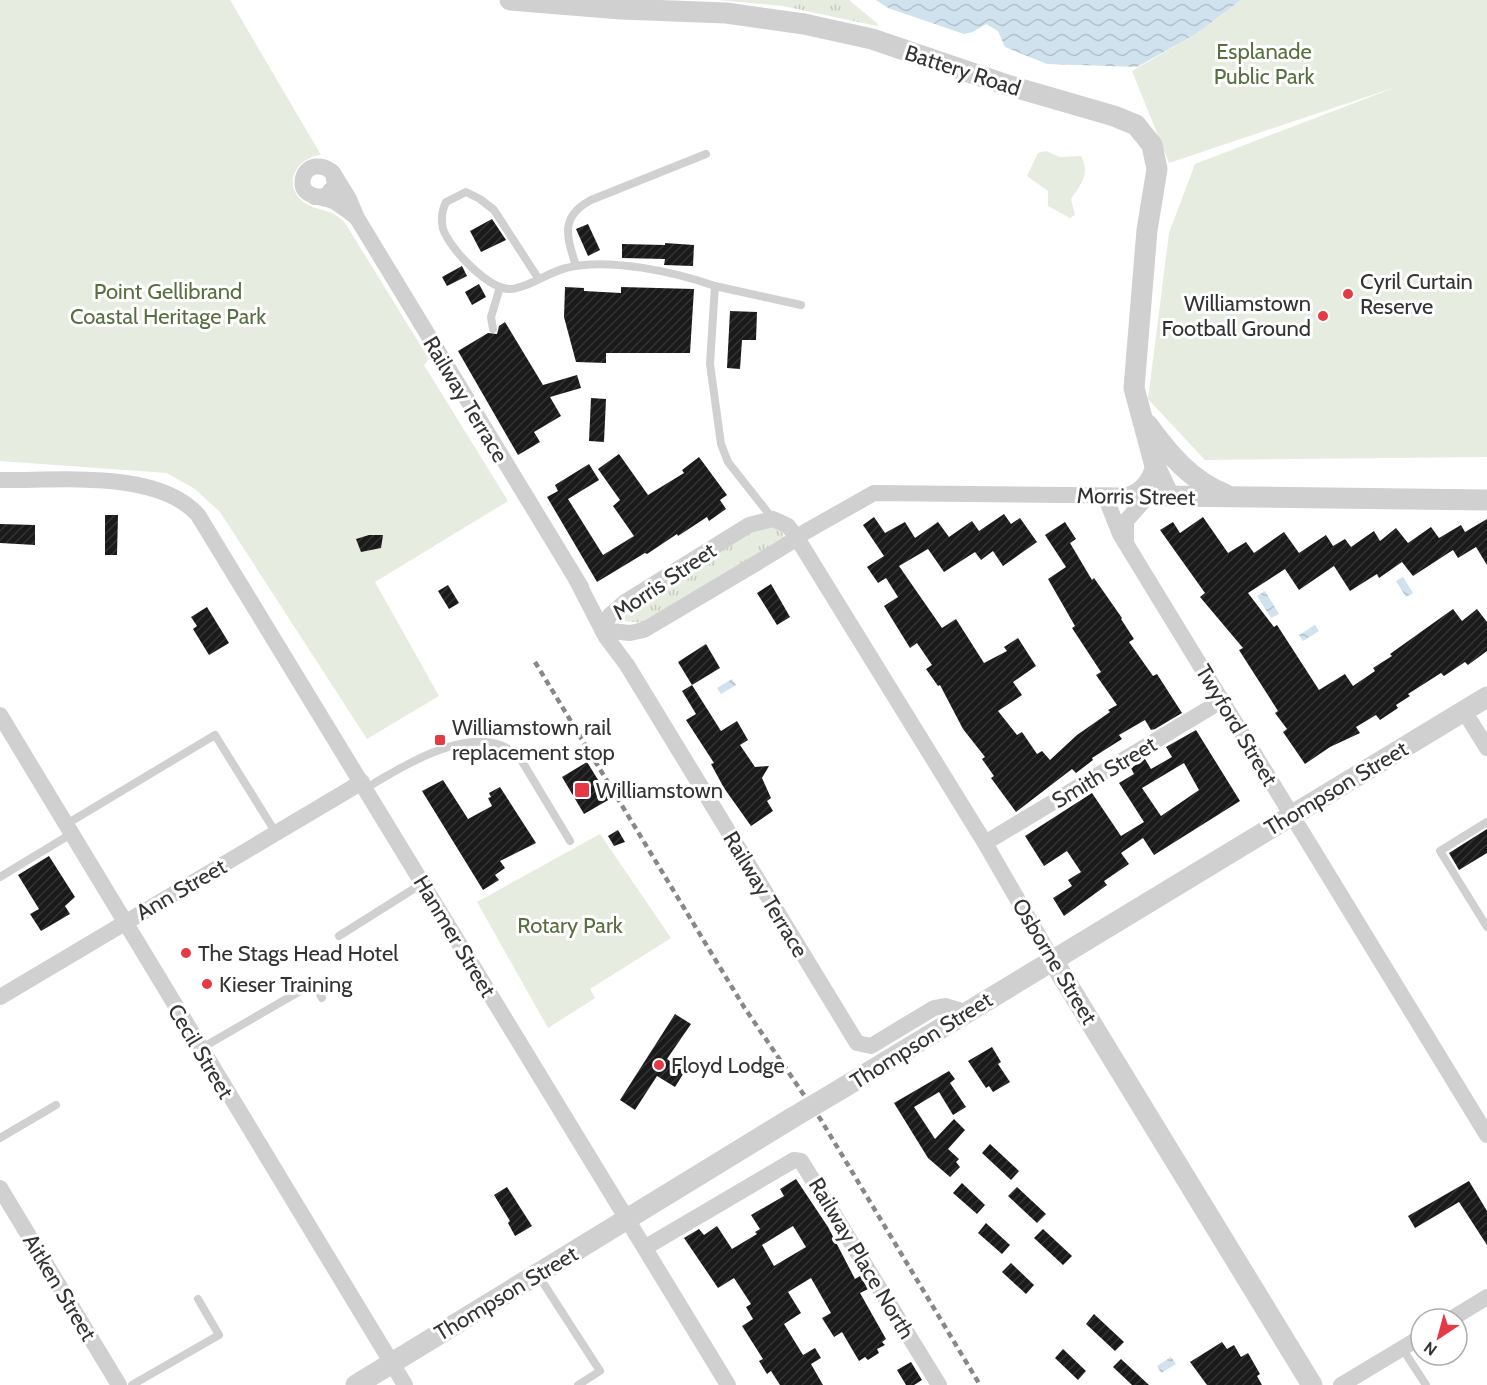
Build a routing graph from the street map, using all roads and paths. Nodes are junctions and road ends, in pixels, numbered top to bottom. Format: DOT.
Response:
graph roads {
  1 [pos="510,0"];
  2 [pos="706,154"];
  3 [pos="333,173"];
  4 [pos="315,197"];
  5 [pos="357,218"];
  6 [pos="576,266"];
  7 [pos="538,278"];
  8 [pos="716,286"];
  9 [pos="500,287"];
  10 [pos="801,305"];
  11 [pos="494,329"];
  12 [pos="1158,452"];
  13 [pos="0,480"];
  14 [pos="1105,496"];
  15 [pos="1126,496"];
  16 [pos="1163,496"];
  17 [pos="1230,496"];
  18 [pos="1487,500"];
  19 [pos="773,519"];
  20 [pos="797,538"];
  21 [pos="1128,546"];
  22 [pos="576,579"];
  23 [pos="625,602"];
  24 [pos="602,630"];
  25 [pos="1487,697"];
  26 [pos="1223,700"];
  27 [pos="1464,711"];
  28 [pos="0,715"];
  29 [pos="1487,747"];
  30 [pos="364,785"];
  31 [pos="1292,815"];
  32 [pos="1487,822"];
  33 [pos="68,830"];
  34 [pos="276,833"];
  35 [pos="570,841"];
  36 [pos="985,843"];
  37 [pos="0,877"];
  38 [pos="423,883"];
  39 [pos="124,922"];
  40 [pos="1487,927"];
  41 [pos="339,936"];
  42 [pos="1052,959"];
  43 [pos="0,997"];
  44 [pos="322,998"];
  45 [pos="965,1012"];
  46 [pos="200,1049"];
  47 [pos="56,1105"];
  48 [pos="1487,1135"];
  49 [pos="0,1138"];
  50 [pos="0,1188"];
  51 [pos="628,1219"];
  52 [pos="646,1247"];
  53 [pos="538,1274"];
  54 [pos="1487,1297"];
  55 [pos="198,1299"];
  56 [pos="1469,1308"];
  57 [pos="1409,1344"];
  58 [pos="1402,1348"];
  59 [pos="392,1363"];
  60 [pos="119,1384"];
  61 [pos="356,1385"];
  62 [pos="405,1385"];
  63 [pos="578,1385"];
  64 [pos="728,1385"];
  65 [pos="939,1385"];
  66 [pos="1312,1385"];
  67 [pos="1341,1385"];
  68 [pos="1425,1385"];
  1 -- 12 [label="street, Battery Road"];
  2 -- 6 [label="lane"];
  3 -- 4 [label="street"];
  3 -- 4 [label="street"];
  3 -- 5 [label="street, Railway Terrace"];
  4 -- 5 [label="street, Railway Terrace"];
  5 -- 22 [label="street, Railway Terrace"];
  6 -- 7 [label="lane"];
  6 -- 8 [label="lane"];
  7 -- 9 [label="lane"];
  7 -- 9 [label="lane"];
  8 -- 10 [label="lane"];
  8 -- 19 [label="lane"];
  9 -- 11 [label="lane"];
  12 -- 15 [label="street"];
  12 -- 16 [label="street, Battery Road"];
  12 -- 17 [label="street, Battery Road"];
  13 -- 30 [label="street, Hanmer Street"];
  14 -- 15 [label="street, Morris Street"];
  14 -- 20 [label="street, Morris Street"];
  14 -- 21 [label="street, Twyford Street"];
  15 -- 16 [label="street, Morris Street"];
  16 -- 17 [label="street, Morris Street"];
  16 -- 21 [label="street"];
  17 -- 18 [label="street, Morris Street"];
  19 -- 20 [label="street"];
  19 -- 23 [label="street, Morris Street"];
  20 -- 24 [label="street, Morris Street"];
  20 -- 36 [label="street, Osborne Street"];
  21 -- 26 [label="street, Twyford Street"];
  22 -- 23 [label="street, Railway Terrace"];
  22 -- 24 [label="street, Railway Terrace"];
  23 -- 24 [label="street, Morris Street"];
  24 -- 45 [label="street, Railway Terrace"];
  25 -- 27 [label="street, Thompson Street"];
  26 -- 31 [label="street, Twyford Street"];
  26 -- 36 [label="street, Smith Street"];
  27 -- 29 [label="street"];
  27 -- 31 [label="street, Thompson Street"];
  28 -- 33 [label="street, Cecil Street"];
  30 -- 34 [label="street, Ann Street"];
  30 -- 35 [label="lane"];
  30 -- 38 [label="street, Hanmer Street"];
  31 -- 42 [label="street, Thompson Street"];
  31 -- 48 [label="street, Twyford Street"];
  32 -- 40 [label="lane"];
  33 -- 34 [label="lane"];
  33 -- 37 [label="lane"];
  33 -- 39 [label="street, Cecil Street"];
  34 -- 39 [label="street, Ann Street"];
  36 -- 42 [label="street, Osborne Street"];
  38 -- 41 [label="lane"];
  38 -- 51 [label="street, Hanmer Street"];
  39 -- 43 [label="street, Ann Street"];
  39 -- 46 [label="street, Cecil Street"];
  42 -- 45 [label="street, Thompson Street"];
  42 -- 66 [label="street, Osborne Street"];
  44 -- 46 [label="lane"];
  45 -- 51 [label="street, Thompson Street, bridge"];
  46 -- 59 [label="street, Cecil Street"];
  47 -- 49 [label="lane"];
  50 -- 60 [label="street, Aitken Street"];
  51 -- 52 [label="street, Hanmer Street"];
  51 -- 53 [label="street, Thompson Street"];
  52 -- 64 [label="street, Hanmer Street"];
  52 -- 65 [label="street, Railway Place North"];
  53 -- 59 [label="street, Thompson Street"];
  53 -- 63 [label="lane"];
  54 -- 56 [label="street"];
  55 -- 60 [label="lane"];
  57 -- 58 [label="street"];
  58 -- 67 [label="street"];
  58 -- 68 [label="lane"];
  59 -- 61 [label="street, Thompson Street"];
  59 -- 62 [label="street, Cecil Street"];
}
